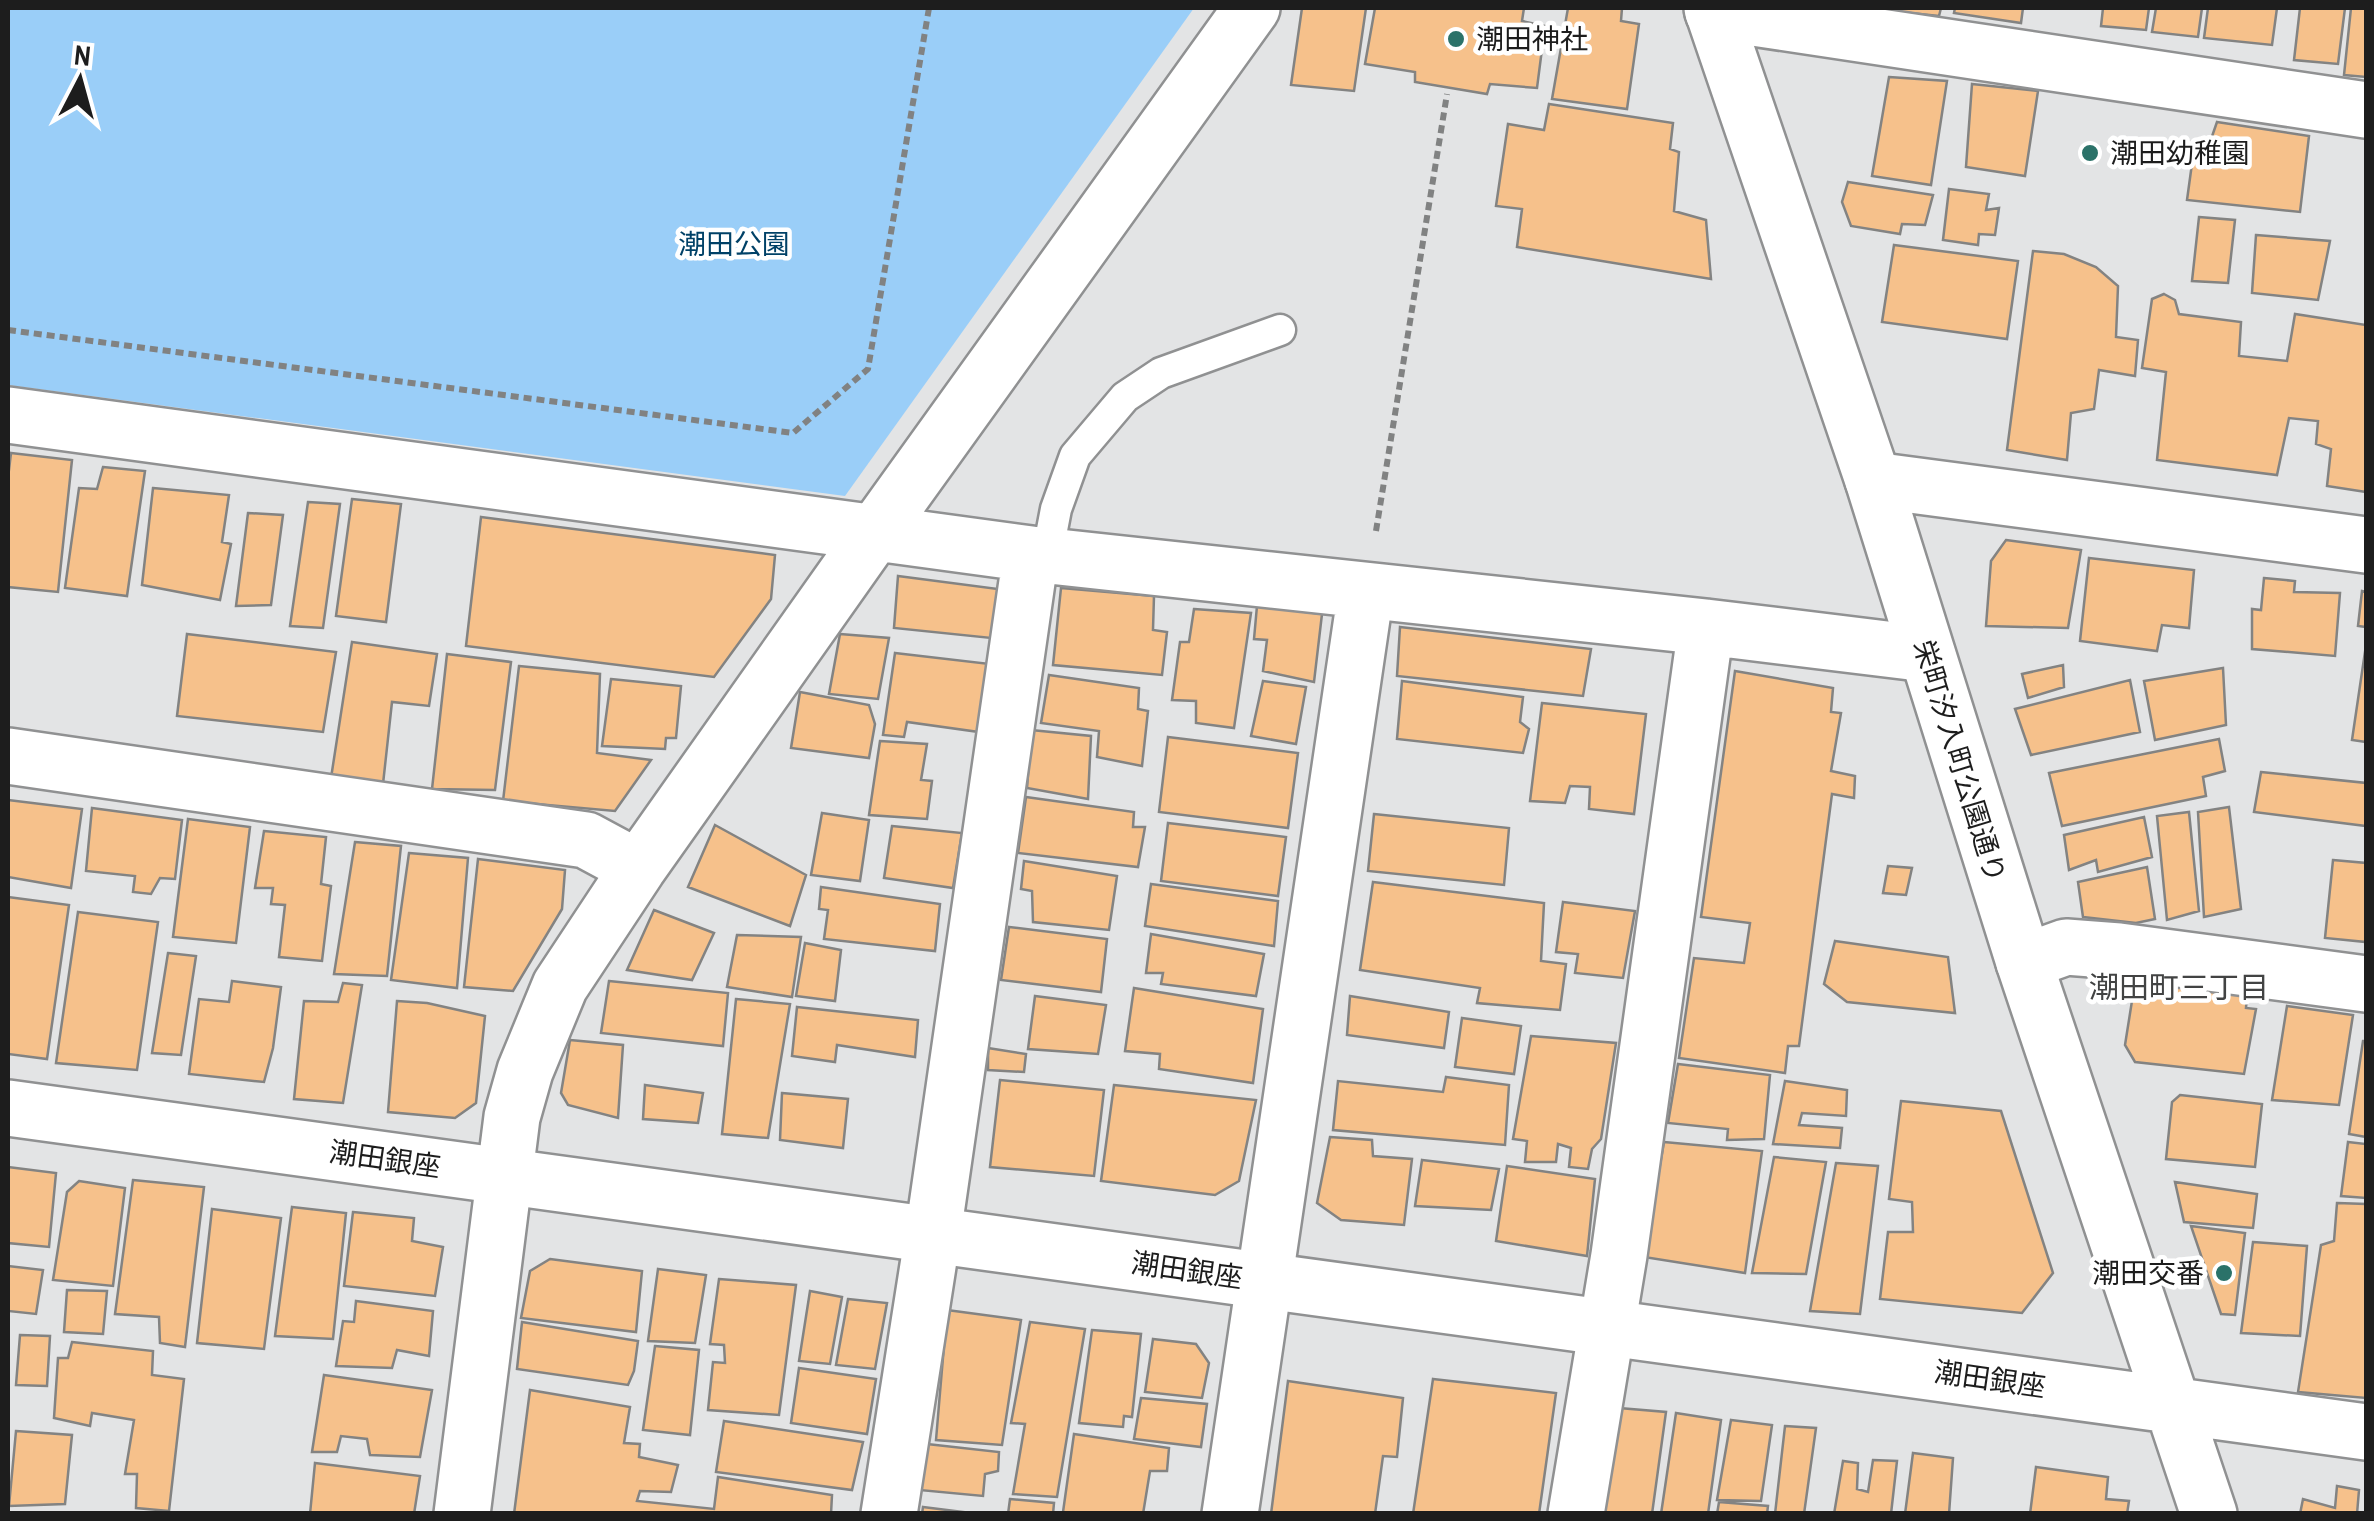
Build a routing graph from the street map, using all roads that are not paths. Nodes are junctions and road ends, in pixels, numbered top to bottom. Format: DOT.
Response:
graph roads {
  1 [pos="1252,8"];
  2 [pos="1713,10"];
  3 [pos="2366,110"];
  4 [pos="1280,330"];
  5 [pos="8,414"];
  6 [pos="1873,480"];
  7 [pos="874,534"];
  8 [pos="2366,545"];
  9 [pos="1039,555"];
  10 [pos="1366,592"];
  11 [pos="1706,627"];
  12 [pos="1926,654"];
  13 [pos="8,756"];
  14 [pos="638,868"];
  15 [pos="2024,962"];
  16 [pos="2366,984"];
  17 [pos="8,1108"];
  18 [pos="504,1176"];
  19 [pos="933,1234"];
  20 [pos="1265,1281"];
  21 [pos="1608,1327"];
  22 [pos="2173,1406"];
  23 [pos="2366,1432"];
  24 [pos="462,1514"];
  25 [pos="889,1514"];
  26 [pos="1230,1514"];
  27 [pos="1576,1514"];
  28 [pos="2210,1514"];
  1 -- 7 [label="street"];
  2 -- 3 [label="street"];
  2 -- 6 [label="street, 栄町汐入町公園通り"];
  4 -- 9 [label="lane"];
  5 -- 7 [label="street"];
  6 -- 8 [label="street"];
  6 -- 12 [label="street, 栄町汐入町公園通り"];
  7 -- 9 [label="street"];
  7 -- 14 [label="street"];
  9 -- 10 [label="street"];
  9 -- 19 [label="street"];
  10 -- 11 [label="street"];
  10 -- 20 [label="street"];
  11 -- 12 [label="street"];
  11 -- 21 [label="street"];
  12 -- 15 [label="street, 栄町汐入町公園通り"];
  13 -- 14 [label="street"];
  14 -- 18 [label="street"];
  15 -- 16 [label="street"];
  15 -- 22 [label="street, 栄町汐入町公園通り"];
  17 -- 18 [label="street, 潮田銀座"];
  18 -- 19 [label="street, 潮田銀座"];
  18 -- 24 [label="street"];
  19 -- 20 [label="street, 潮田銀座"];
  19 -- 25 [label="street"];
  20 -- 21 [label="street, 潮田銀座"];
  20 -- 26 [label="street"];
  21 -- 22 [label="street, 潮田銀座"];
  21 -- 27 [label="street"];
  22 -- 23 [label="street, 潮田銀座"];
  22 -- 28 [label="street, 栄町汐入町公園通り"];
}
